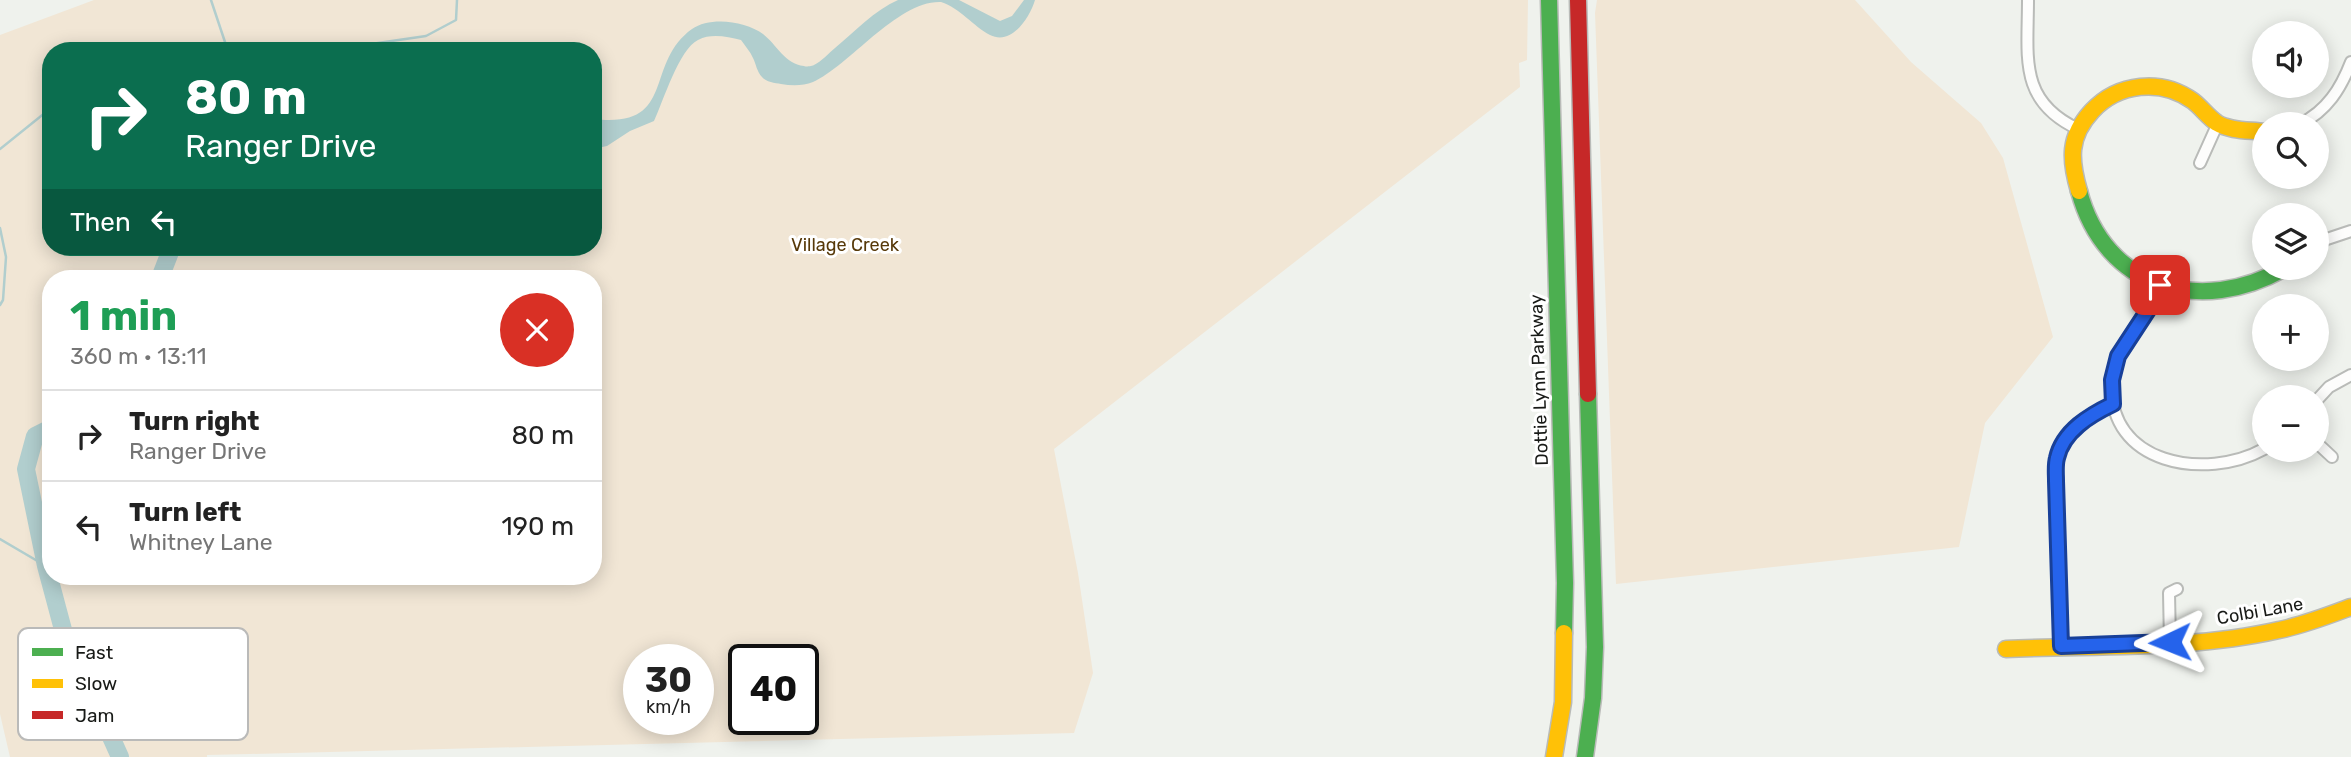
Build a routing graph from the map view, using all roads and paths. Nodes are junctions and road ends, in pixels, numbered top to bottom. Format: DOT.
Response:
graph roads {
  1 [pos="2028,0"];
  2 [pos="1578,5"];
  3 [pos="1549,6"];
  4 [pos="2351,62"];
  5 [pos="2317,112"];
  6 [pos="2218,123"];
  7 [pos="2078,129"];
  8 [pos="2252,130"];
  9 [pos="2200,163"];
  10 [pos="2351,232"];
  11 [pos="2329,238"];
  12 [pos="2266,280"];
  13 [pos="2160,285"];
  14 [pos="2351,374"];
  15 [pos="2329,387"];
  16 [pos="2113,404"];
  17 [pos="2252,453"];
  18 [pos="2329,454"];
  19 [pos="2332,457"];
  20 [pos="2177,589"];
  21 [pos="2351,607"];
  22 [pos="1594,613"];
  23 [pos="1565,614"];
  24 [pos="2170,642"];
  25 [pos="2061,646"];
  26 [pos="2006,649"];
  27 [pos="1554,757"];
  28 [pos="1585,757"];
  1 -- 7 [label="street"];
  2 -- 3 [label="main road"];
  2 -- 22 [label="main road"];
  3 -- 23 [label="main road, Dottie Lynn Parkway"];
  4 -- 5 [label="street"];
  6 -- 7 [label="main road"];
  6 -- 8 [label="main road"];
  6 -- 9 [label="street"];
  7 -- 13 [label="main road"];
  10 -- 11 [label="street"];
  12 -- 13 [label="main road"];
  13 -- 16 [label="street"];
  14 -- 15 [label="street"];
  16 -- 17 [label="street"];
  16 -- 25 [label="street"];
  18 -- 19 [label="street"];
  20 -- 24 [label="street"];
  21 -- 24 [label="main road, Colbi Lane"];
  22 -- 23 [label="main road"];
  22 -- 28 [label="main road"];
  23 -- 27 [label="main road, Dottie Lynn Parkway"];
  24 -- 25 [label="main road, Colbi Lane"];
  25 -- 26 [label="main road, Colbi Lane"];
}
